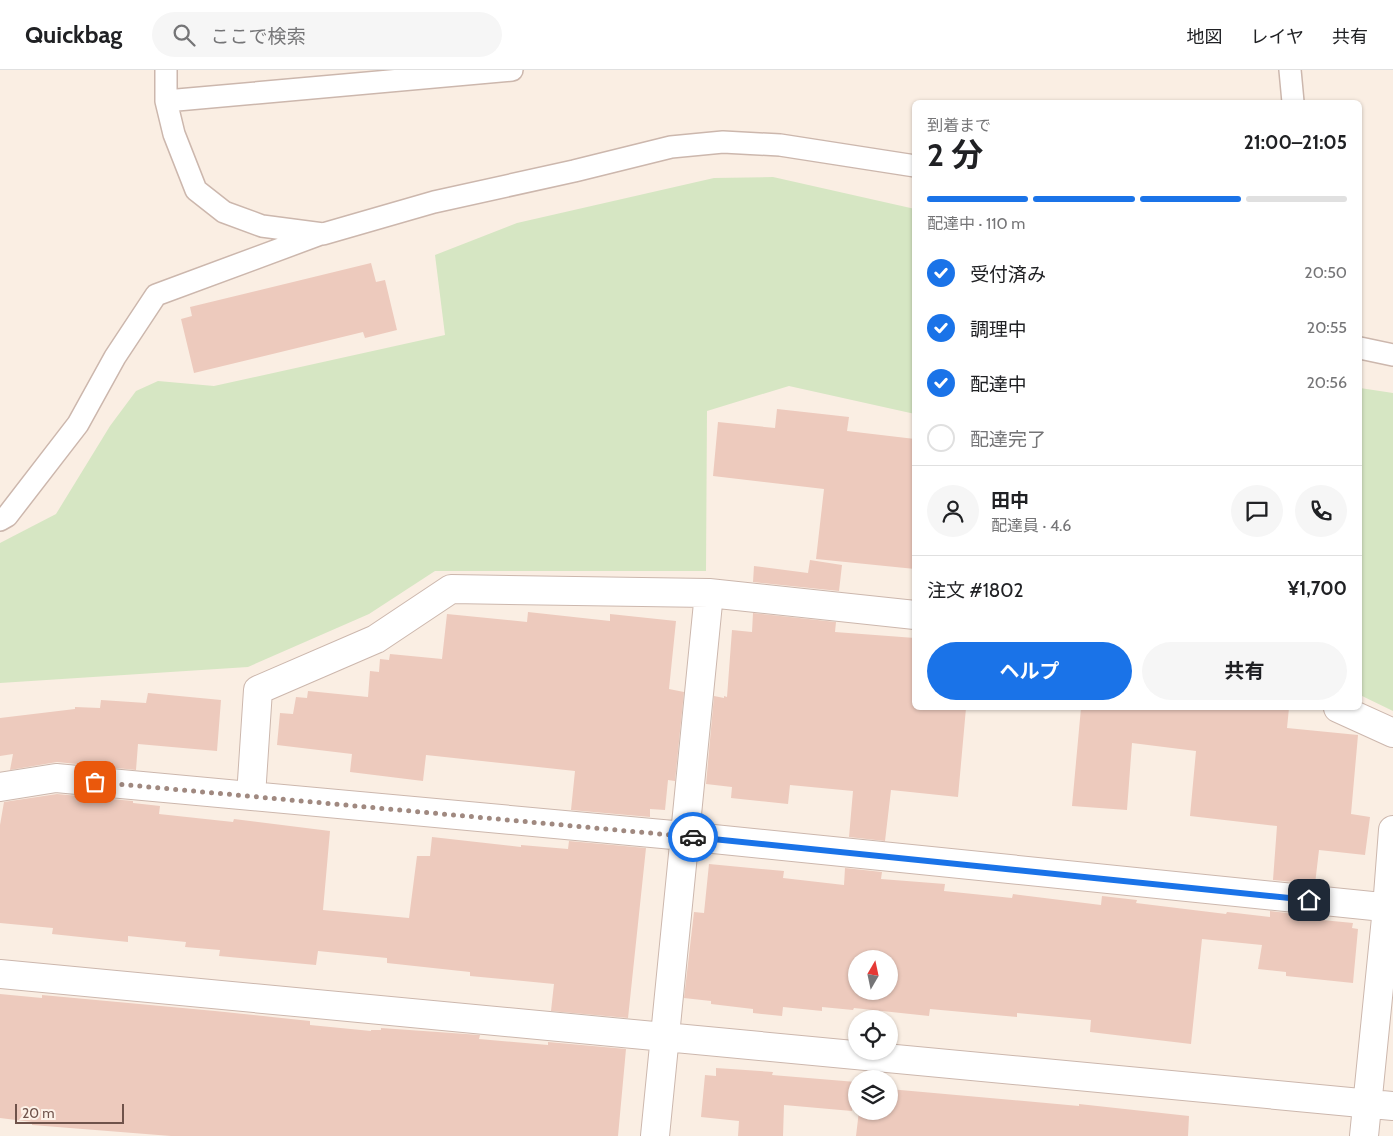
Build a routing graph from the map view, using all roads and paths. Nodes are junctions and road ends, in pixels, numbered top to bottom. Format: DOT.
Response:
graph roads {
  1 [pos="166,70"];
  2 [pos="512,70"];
  3 [pos="1290,70"];
  4 [pos="1293,100"];
  5 [pos="166,101"];
  6 [pos="912,166"];
  7 [pos="323,234"];
  8 [pos="1362,348"];
  9 [pos="1393,355"];
  10 [pos="0,520"];
  11 [pos="709,593"];
  12 [pos="912,615"];
  13 [pos="1342,710"];
  14 [pos="1393,733"];
  15 [pos="0,787"];
  16 [pos="251,796"];
  17 [pos="1393,830"];
  18 [pos="684,836"];
  19 [pos="1390,908"];
  20 [pos="0,974"];
  21 [pos="665,1036"];
  22 [pos="1380,1105"];
  23 [pos="654,1136"];
  24 [pos="1364,1136"];
  1 -- 5 [label="lane"];
  2 -- 5 [label="lane"];
  3 -- 4 [label="lane"];
  5 -- 7 [label="lane"];
  6 -- 7 [label="lane"];
  7 -- 10 [label="lane"];
  8 -- 9 [label="lane"];
  11 -- 12 [label="street"];
  11 -- 16 [label="street"];
  11 -- 18 [label="street"];
  13 -- 14 [label="street"];
  15 -- 16 [label="street"];
  16 -- 18 [label="street"];
  17 -- 19 [label="street"];
  18 -- 19 [label="street"];
  18 -- 21 [label="street"];
  19 -- 22 [label="street"];
  20 -- 21 [label="street"];
  21 -- 22 [label="street"];
  21 -- 23 [label="street"];
  22 -- 24 [label="street"];
}
